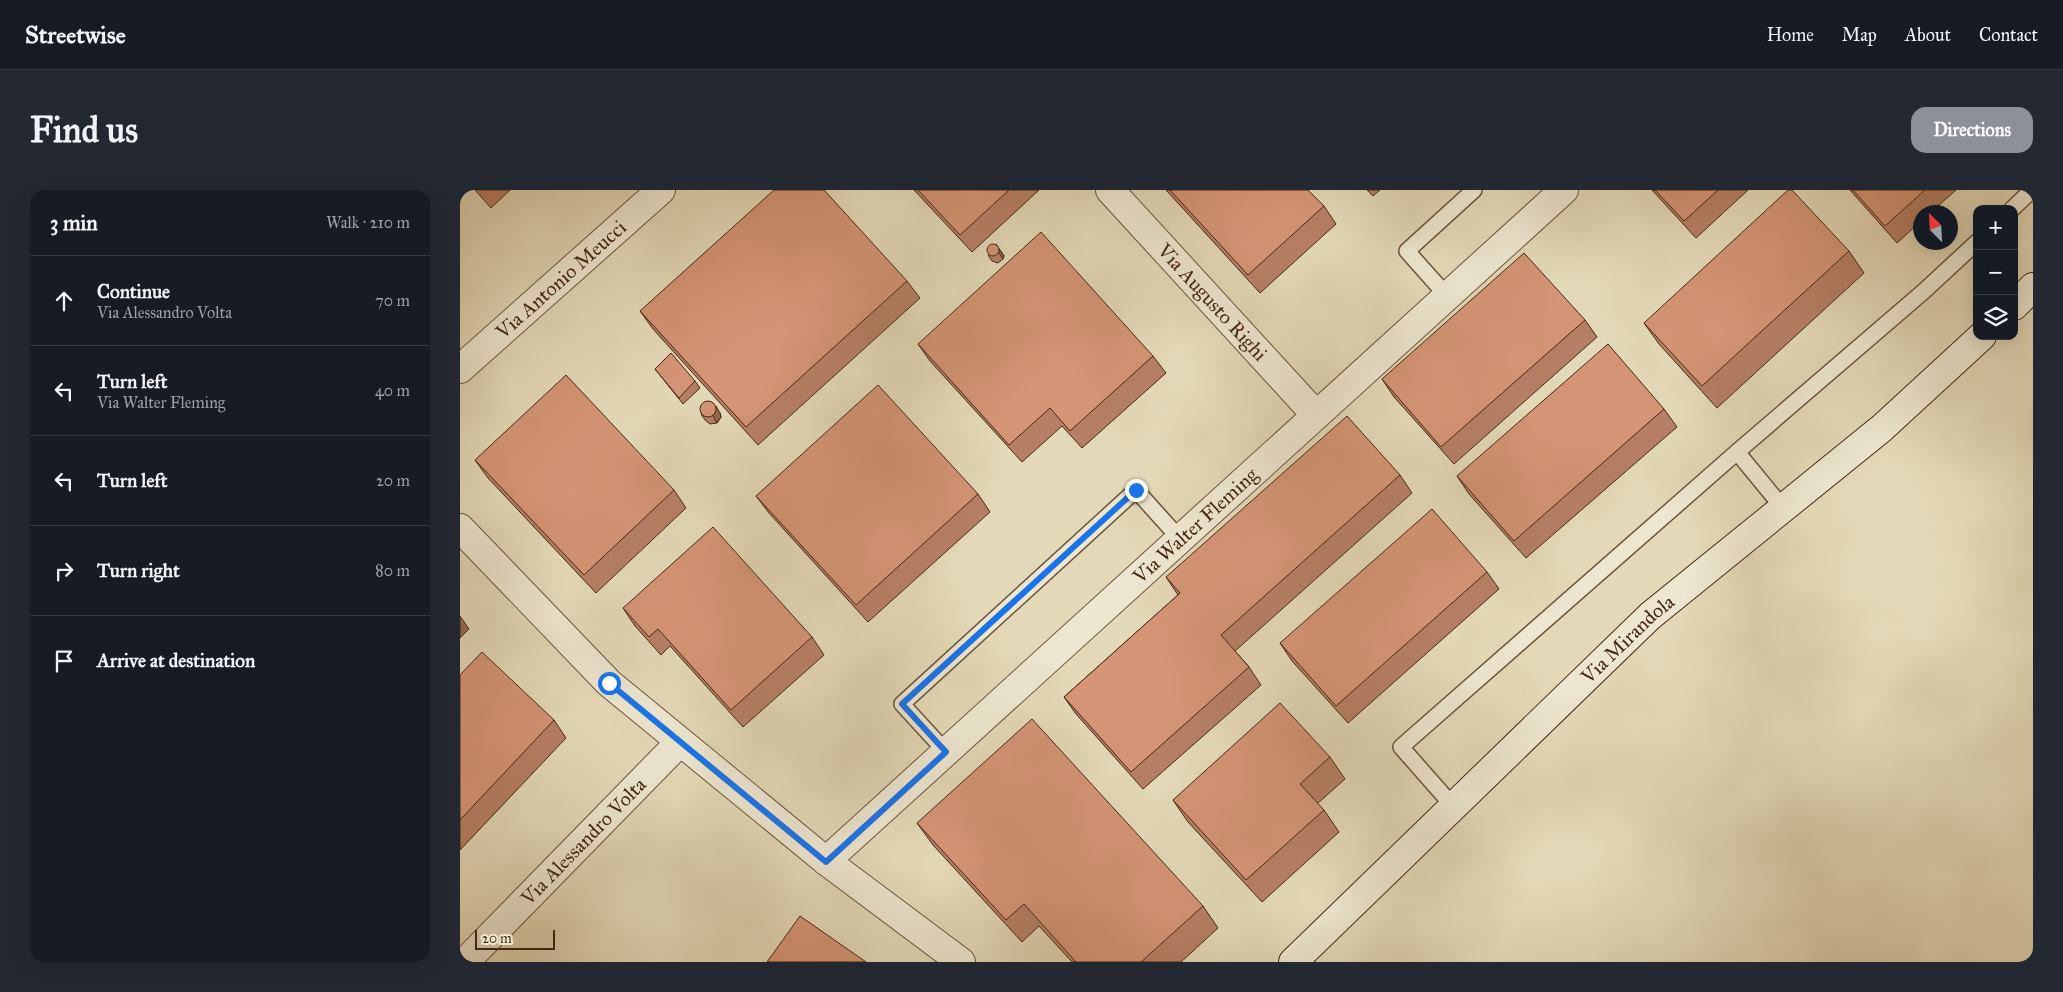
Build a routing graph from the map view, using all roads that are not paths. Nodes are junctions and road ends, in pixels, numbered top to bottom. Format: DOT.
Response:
graph roads {
  1 [pos="661,190"];
  2 [pos="1110,190"];
  3 [pos="1474,190"];
  4 [pos="1564,190"];
  5 [pos="2032,190"];
  6 [pos="2016,205"];
  7 [pos="1973,246"];
  8 [pos="1447,296"];
  9 [pos="1978,340"];
  10 [pos="460,369"];
  11 [pos="1316,416"];
  12 [pos="1737,452"];
  13 [pos="1783,508"];
  14 [pos="460,528"];
  15 [pos="1180,539"];
  16 [pos="680,742"];
  17 [pos="946,752"];
  18 [pos="1453,806"];
  19 [pos="826,862"];
  20 [pos="465,962"];
  21 [pos="961,962"];
  22 [pos="1293,962"];
  1 -- 10 [label="street, Via Antonio Meucci"];
  2 -- 11 [label="street, Via Augusto Righi"];
  3 -- 8 [label="lane"];
  4 -- 8 [label="street, Via Walter Fleming"];
  5 -- 6 [label="lane"];
  7 -- 12 [label="lane"];
  8 -- 11 [label="street, Via Walter Fleming"];
  9 -- 13 [label="street, Via Mirandola"];
  11 -- 15 [label="street, Via Walter Fleming"];
  12 -- 13 [label="lane"];
  12 -- 18 [label="lane"];
  13 -- 18 [label="street, Via Mirandola"];
  14 -- 16 [label="street"];
  15 -- 17 [label="street, Via Walter Fleming"];
  15 -- 17 [label="lane"];
  16 -- 19 [label="street"];
  16 -- 20 [label="street, Via Alessandro Volta"];
  17 -- 19 [label="street, Via Walter Fleming"];
  18 -- 22 [label="street, Via Mirandola"];
  19 -- 21 [label="street"];
}
